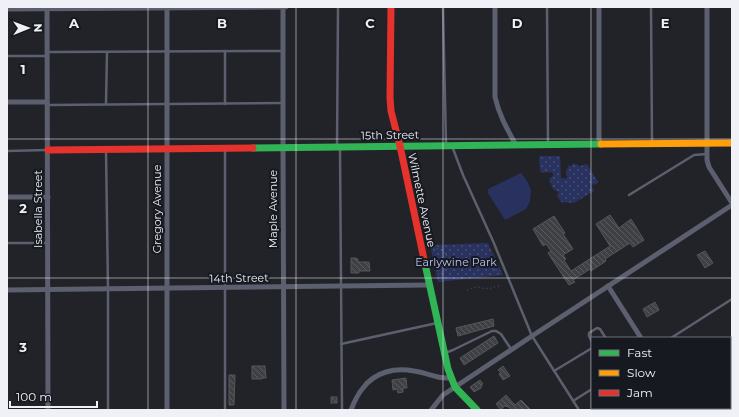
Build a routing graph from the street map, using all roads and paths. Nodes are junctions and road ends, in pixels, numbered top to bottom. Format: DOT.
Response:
graph roads {
  1 [pos="285,7"];
  2 [pos="338,7"];
  3 [pos="391,7"];
  4 [pos="443,7"];
  5 [pos="495,7"];
  6 [pos="547,7"];
  7 [pos="599,7"];
  8 [pos="651,7"];
  9 [pos="707,7"];
  10 [pos="47,8"];
  11 [pos="167,8"];
  12 [pos="7,9"];
  13 [pos="167,51"];
  14 [pos="225,51"];
  15 [pos="283,51"];
  16 [pos="107,52"];
  17 [pos="47,54"];
  18 [pos="7,56"];
  19 [pos="7,102"];
  20 [pos="47,103"];
  21 [pos="283,103"];
  22 [pos="106,104"];
  23 [pos="167,104"];
  24 [pos="225,104"];
  25 [pos="707,143"];
  26 [pos="732,143"];
  27 [pos="548,144"];
  28 [pos="599,144"];
  29 [pos="652,144"];
  30 [pos="516,145"];
  31 [pos="400,146"];
  32 [pos="449,146"];
  33 [pos="339,147"];
  34 [pos="225,148"];
  35 [pos="283,148"];
  36 [pos="167,149"];
  37 [pos="48,150"];
  38 [pos="106,150"];
  39 [pos="7,151"];
  40 [pos="707,154"];
  41 [pos="628,195"];
  42 [pos="7,197"];
  43 [pos="48,197"];
  44 [pos="732,204"];
  45 [pos="7,243"];
  46 [pos="48,243"];
  47 [pos="429,247"];
  48 [pos="453,262"];
  49 [pos="505,271"];
  50 [pos="435,276"];
  51 [pos="429,285"];
  52 [pos="341,286"];
  53 [pos="500,286"];
  54 [pos="608,286"];
  55 [pos="284,287"];
  56 [pos="167,288"];
  57 [pos="226,288"];
  58 [pos="108,289"];
  59 [pos="7,290"];
  60 [pos="48,290"];
  61 [pos="467,290"];
  62 [pos="732,299"];
  63 [pos="438,322"];
  64 [pos="532,336"];
  65 [pos="606,337"];
  66 [pos="640,337"];
  67 [pos="673,337"];
  68 [pos="591,340"];
  69 [pos="342,344"];
  70 [pos="511,349"];
  71 [pos="591,349"];
  72 [pos="444,353"];
  73 [pos="554,371"];
  74 [pos="451,378"];
  75 [pos="455,387"];
  76 [pos="591,390"];
  77 [pos="573,401"];
  78 [pos="48,410"];
  79 [pos="108,410"];
  80 [pos="167,410"];
  81 [pos="225,410"];
  82 [pos="284,410"];
  83 [pos="342,410"];
  84 [pos="351,410"];
  85 [pos="431,410"];
  86 [pos="477,410"];
  87 [pos="579,410"];
  1 -- 11 [label="street"];
  1 -- 15 [label="street, Maple Avenue"];
  2 -- 33 [label="lane"];
  3 -- 31 [label="street, Wilmette Avenue"];
  4 -- 32 [label="lane"];
  5 -- 30 [label="street"];
  6 -- 27 [label="lane"];
  7 -- 28 [label="street"];
  8 -- 29 [label="lane"];
  9 -- 25 [label="street"];
  10 -- 11 [label="street"];
  10 -- 12 [label="street"];
  10 -- 17 [label="street, Isabella Street"];
  11 -- 13 [label="street, Gregory Avenue"];
  13 -- 14 [label="lane"];
  13 -- 16 [label="lane"];
  13 -- 23 [label="street, Gregory Avenue"];
  14 -- 15 [label="lane"];
  14 -- 24 [label="lane"];
  15 -- 21 [label="street, Maple Avenue"];
  16 -- 17 [label="lane"];
  16 -- 22 [label="lane"];
  17 -- 18 [label="lane"];
  17 -- 20 [label="street, Isabella Street"];
  19 -- 20 [label="street"];
  20 -- 22 [label="lane"];
  20 -- 37 [label="street, Isabella Street"];
  21 -- 24 [label="lane"];
  21 -- 35 [label="street, Maple Avenue"];
  22 -- 23 [label="lane"];
  23 -- 24 [label="lane"];
  23 -- 36 [label="street, Gregory Avenue"];
  25 -- 26 [label="street, 15th Street"];
  25 -- 29 [label="street, 15th Street"];
  25 -- 40 [label="street"];
  27 -- 28 [label="street, 15th Street"];
  27 -- 30 [label="street, 15th Street"];
  28 -- 29 [label="street, 15th Street"];
  30 -- 32 [label="street, 15th Street"];
  31 -- 32 [label="street, 15th Street"];
  31 -- 33 [label="street, 15th Street"];
  31 -- 51 [label="street, Wilmette Avenue"];
  32 -- 49 [label="lane"];
  33 -- 35 [label="street, 15th Street"];
  33 -- 52 [label="lane"];
  34 -- 35 [label="street, 15th Street"];
  34 -- 36 [label="street, 15th Street"];
  34 -- 57 [label="lane"];
  35 -- 55 [label="street, Maple Avenue"];
  36 -- 38 [label="street, 15th Street"];
  36 -- 56 [label="street, Gregory Avenue"];
  37 -- 38 [label="street, 15th Street"];
  37 -- 39 [label="lane"];
  37 -- 43 [label="street, Isabella Street"];
  38 -- 58 [label="lane"];
  40 -- 41 [label="lane"];
  40 -- 44 [label="street"];
  42 -- 43 [label="street"];
  43 -- 46 [label="street, Isabella Street"];
  44 -- 54 [label="street"];
  45 -- 46 [label="lane"];
  46 -- 60 [label="street, Isabella Street"];
  47 -- 48 [label="path"];
  48 -- 49 [label="path"];
  48 -- 50 [label="path"];
  49 -- 64 [label="lane"];
  51 -- 52 [label="street, 14th Street"];
  51 -- 63 [label="street, Wilmette Avenue"];
  52 -- 55 [label="street, 14th Street"];
  52 -- 69 [label="lane"];
  53 -- 61 [label="path"];
  54 -- 64 [label="street"];
  54 -- 66 [label="street"];
  55 -- 57 [label="street, 14th Street"];
  55 -- 82 [label="street, Maple Avenue"];
  56 -- 57 [label="street, 14th Street"];
  56 -- 58 [label="street, 14th Street"];
  56 -- 80 [label="street, Gregory Avenue"];
  57 -- 81 [label="lane"];
  58 -- 60 [label="street, 14th Street"];
  58 -- 79 [label="lane"];
  59 -- 60 [label="street, 14th Street"];
  60 -- 78 [label="street, Isabella Street"];
  62 -- 67 [label="lane"];
  63 -- 69 [label="lane"];
  63 -- 72 [label="street, Wilmette Avenue"];
  64 -- 70 [label="street"];
  64 -- 73 [label="lane"];
  65 -- 68 [label="lane"];
  69 -- 83 [label="lane"];
  70 -- 72 [label="lane"];
  70 -- 75 [label="street"];
  71 -- 73 [label="lane"];
  72 -- 74 [label="street, Wilmette Avenue"];
  73 -- 77 [label="lane"];
  74 -- 75 [label="street, Wilmette Avenue"];
  74 -- 84 [label="street"];
  75 -- 85 [label="street"];
  75 -- 86 [label="street, Wilmette Avenue"];
  76 -- 77 [label="lane"];
  77 -- 87 [label="lane"];
}
